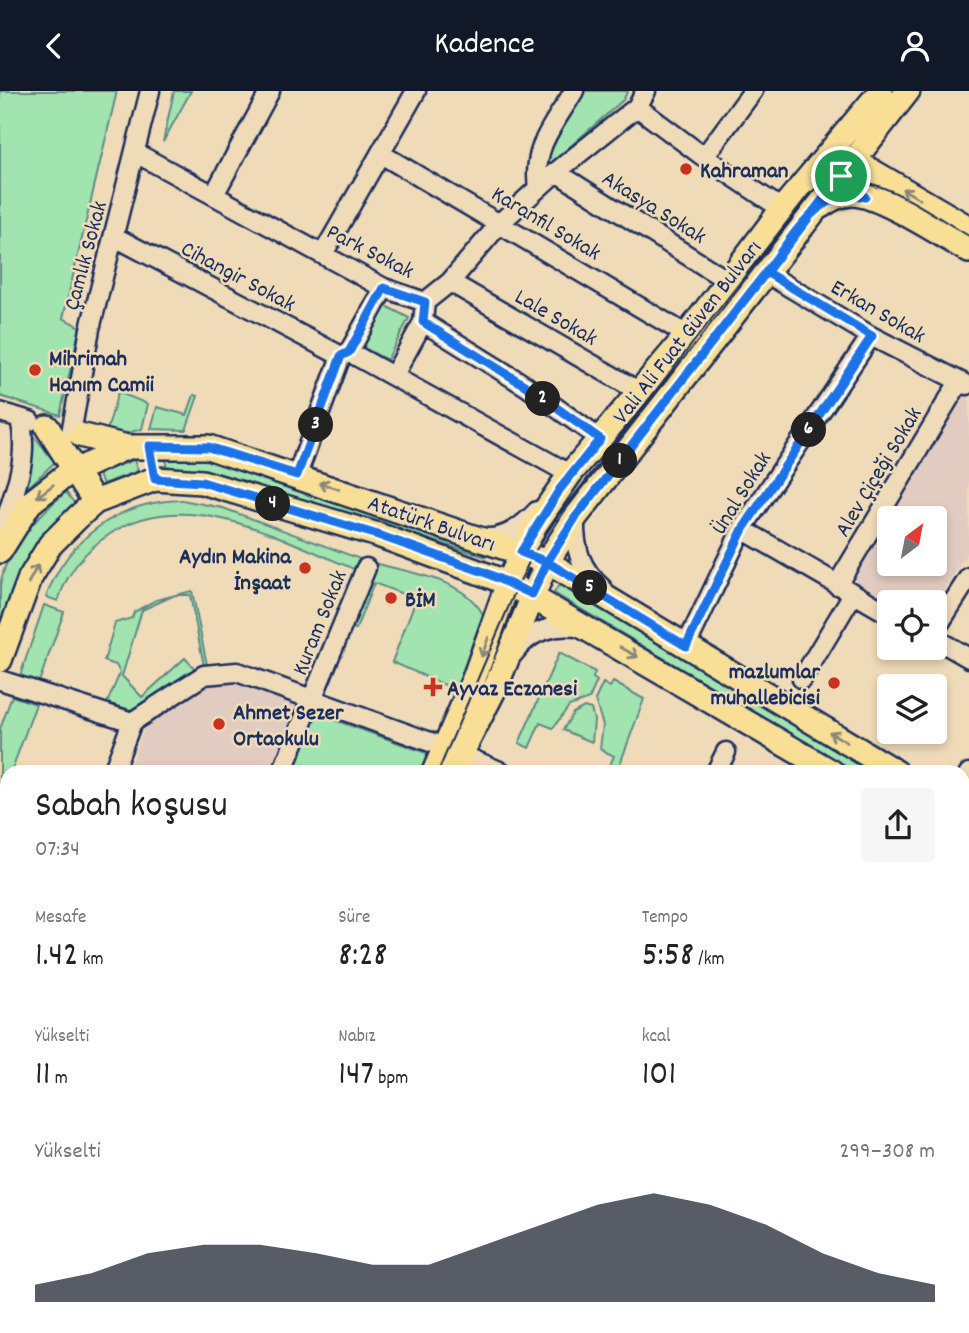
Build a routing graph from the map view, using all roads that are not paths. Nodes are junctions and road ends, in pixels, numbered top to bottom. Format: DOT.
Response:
graph roads {
  1 [pos="150,91"];
  2 [pos="270,91"];
  3 [pos="416,91"];
  4 [pos="574,91"];
  5 [pos="753,91"];
  6 [pos="881,91"];
  7 [pos="908,91"];
  8 [pos="642,99"];
  9 [pos="136,152"];
  10 [pos="381,154"];
  11 [pos="704,157"];
  12 [pos="840,158"];
  13 [pos="556,172"];
  14 [pos="538,188"];
  15 [pos="215,193"];
  16 [pos="865,197"];
  17 [pos="782,209"];
  18 [pos="815,210"];
  19 [pos="501,222"];
  20 [pos="969,228"];
  21 [pos="115,237"];
  22 [pos="969,251"];
  23 [pos="323,254"];
  24 [pos="766,272"];
  25 [pos="729,281"];
  26 [pos="450,282"];
  27 [pos="384,288"];
  28 [pos="425,302"];
  29 [pos="423,322"];
  30 [pos="687,335"];
  31 [pos="872,336"];
  32 [pos="345,354"];
  33 [pos="394,375"];
  34 [pos="964,384"];
  35 [pos="640,392"];
  36 [pos="0,412"];
  37 [pos="20,418"];
  38 [pos="47,427"];
  39 [pos="76,434"];
  40 [pos="600,439"];
  41 [pos="138,446"];
  42 [pos="75,471"];
  43 [pos="297,475"];
  44 [pos="155,479"];
  45 [pos="565,482"];
  46 [pos="95,502"];
  47 [pos="575,518"];
  48 [pos="743,529"];
  49 [pos="461,533"];
  50 [pos="0,549"];
  51 [pos="521,552"];
  52 [pos="547,562"];
  53 [pos="366,568"];
  54 [pos="969,577"];
  55 [pos="508,583"];
  56 [pos="837,585"];
  57 [pos="532,594"];
  58 [pos="853,594"];
  59 [pos="877,607"];
  60 [pos="626,610"];
  61 [pos="947,612"];
  62 [pos="592,631"];
  63 [pos="947,645"];
  64 [pos="686,646"];
  65 [pos="969,658"];
  66 [pos="0,660"];
  67 [pos="802,679"];
  68 [pos="0,680"];
  69 [pos="496,687"];
  70 [pos="312,700"];
  71 [pos="132,722"];
  72 [pos="726,752"];
  73 [pos="452,758"];
  74 [pos="116,765"];
  75 [pos="285,765"];
  76 [pos="477,765"];
  77 [pos="720,765"];
  78 [pos="820,765"];
  79 [pos="884,765"];
  1 -- 9 [label="street, Çamlık Sokak"];
  2 -- 15 [label="street"];
  3 -- 10 [label="street"];
  4 -- 14 [label="street"];
  5 -- 11 [label="street"];
  6 -- 12 [label="main road, Vali Ali Fuat Güven Bulvarı"];
  7 -- 12 [label="main road, Vali Ali Fuat Güven Bulvarı"];
  8 -- 11 [label="street"];
  8 -- 13 [label="street, Park Sokak"];
  9 -- 15 [label="street, Park Sokak"];
  9 -- 21 [label="street, Çamlık Sokak"];
  10 -- 19 [label="street, Karanfil Sokak"];
  10 -- 23 [label="street"];
  11 -- 17 [label="street"];
  12 -- 16 [label="main road"];
  12 -- 17 [label="main road, Vali Ali Fuat Güven Bulvarı"];
  12 -- 18 [label="main road, Vali Ali Fuat Güven Bulvarı"];
  20 -- 12 [label="main road, one-way"];
  13 -- 14 [label="street, Park Sokak"];
  13 -- 25 [label="street, Akasya Sokak"];
  14 -- 19 [label="street, Park Sokak"];
  15 -- 23 [label="street, Park Sokak"];
  16 -- 18 [label="main road"];
  16 -- 22 [label="main road"];
  17 -- 25 [label="main road, Vali Ali Fuat Güven Bulvarı"];
  18 -- 24 [label="main road, Vali Ali Fuat Güven Bulvarı"];
  19 -- 26 [label="street, Park Sokak"];
  19 -- 30 [label="street, Karanfil Sokak"];
  21 -- 32 [label="street, Cihangir Sokak"];
  21 -- 39 [label="street, Çamlık Sokak"];
  23 -- 27 [label="street, Park Sokak"];
  24 -- 31 [label="street, Erkan Sokak"];
  24 -- 47 [label="main road, Vali Ali Fuat Güven Bulvarı"];
  25 -- 30 [label="main road, Vali Ali Fuat Güven Bulvarı"];
  26 -- 28 [label="street, Park Sokak"];
  26 -- 35 [label="street, Lale Sokak"];
  27 -- 28 [label="street, Park Sokak"];
  27 -- 32 [label="street"];
  28 -- 29 [label="street"];
  29 -- 33 [label="street"];
  29 -- 40 [label="street"];
  30 -- 35 [label="main road, Vali Ali Fuat Güven Bulvarı"];
  31 -- 34 [label="street, Erkan Sokak"];
  31 -- 48 [label="street, Ünal Sokak"];
  32 -- 33 [label="street, Cihangir Sokak"];
  32 -- 43 [label="street"];
  33 -- 45 [label="street, Cihangir Sokak"];
  34 -- 56 [label="street, Alev Çiçeği Sokak"];
  35 -- 40 [label="main road, Vali Ali Fuat Güven Bulvarı"];
  36 -- 37 [label="street"];
  37 -- 38 [label="street"];
  37 -- 50 [label="street"];
  38 -- 39 [label="street"];
  38 -- 42 [label="main road"];
  39 -- 41 [label="main road"];
  40 -- 45 [label="main road, Vali Ali Fuat Güven Bulvarı"];
  41 -- 42 [label="main road, Atatürk Bulvarı"];
  41 -- 43 [label="main road, Atatürk Bulvarı"];
  41 -- 44 [label="main road"];
  42 -- 46 [label="main road"];
  42 -- 50 [label="main road, Atatürk Bulvarı, one-way"];
  49 -- 43 [label="main road, Atatürk Bulvarı, one-way"];
  44 -- 46 [label="main road, Atatürk Bulvarı"];
  44 -- 55 [label="main road, Atatürk Bulvarı"];
  45 -- 49 [label="street"];
  45 -- 51 [label="main road, Vali Ali Fuat Güven Bulvarı"];
  66 -- 46 [label="main road, Atatürk Bulvarı, one-way"];
  47 -- 52 [label="main road, Vali Ali Fuat Güven Bulvarı"];
  47 -- 60 [label="street"];
  48 -- 56 [label="street"];
  48 -- 64 [label="street, Ünal Sokak"];
  49 -- 51 [label="main road, Atatürk Bulvarı"];
  51 -- 52 [label="main road, Atatürk Bulvarı"];
  51 -- 55 [label="main road, Vali Ali Fuat Güven Bulvarı"];
  52 -- 57 [label="main road, Vali Ali Fuat Güven Bulvarı"];
  52 -- 60 [label="main road, Atatürk Bulvarı"];
  53 -- 70 [label="street, Kuram Sokak"];
  54 -- 61 [label="street"];
  55 -- 57 [label="main road, Atatürk Bulvarı"];
  55 -- 73 [label="main road, Vali Ali Fuat Güven Bulvarı, one-way"];
  56 -- 58 [label="street"];
  57 -- 62 [label="main road, Atatürk Bulvarı"];
  57 -- 69 [label="main road, Vali Ali Fuat Güven Bulvarı"];
  58 -- 59 [label="street"];
  58 -- 67 [label="street"];
  60 -- 64 [label="main road, Atatürk Bulvarı"];
  62 -- 69 [label="street"];
  62 -- 78 [label="main road, Atatürk Bulvarı, one-way"];
  63 -- 65 [label="street"];
  79 -- 64 [label="main road, Atatürk Bulvarı, one-way"];
  68 -- 71 [label="street"];
  69 -- 73 [label="main road, Vali Ali Fuat Güven Bulvarı"];
  70 -- 71 [label="street"];
  70 -- 73 [label="street"];
  70 -- 75 [label="street, Kuram Sokak"];
  71 -- 74 [label="street"];
  72 -- 77 [label="street"];
  73 -- 76 [label="street"];
}
